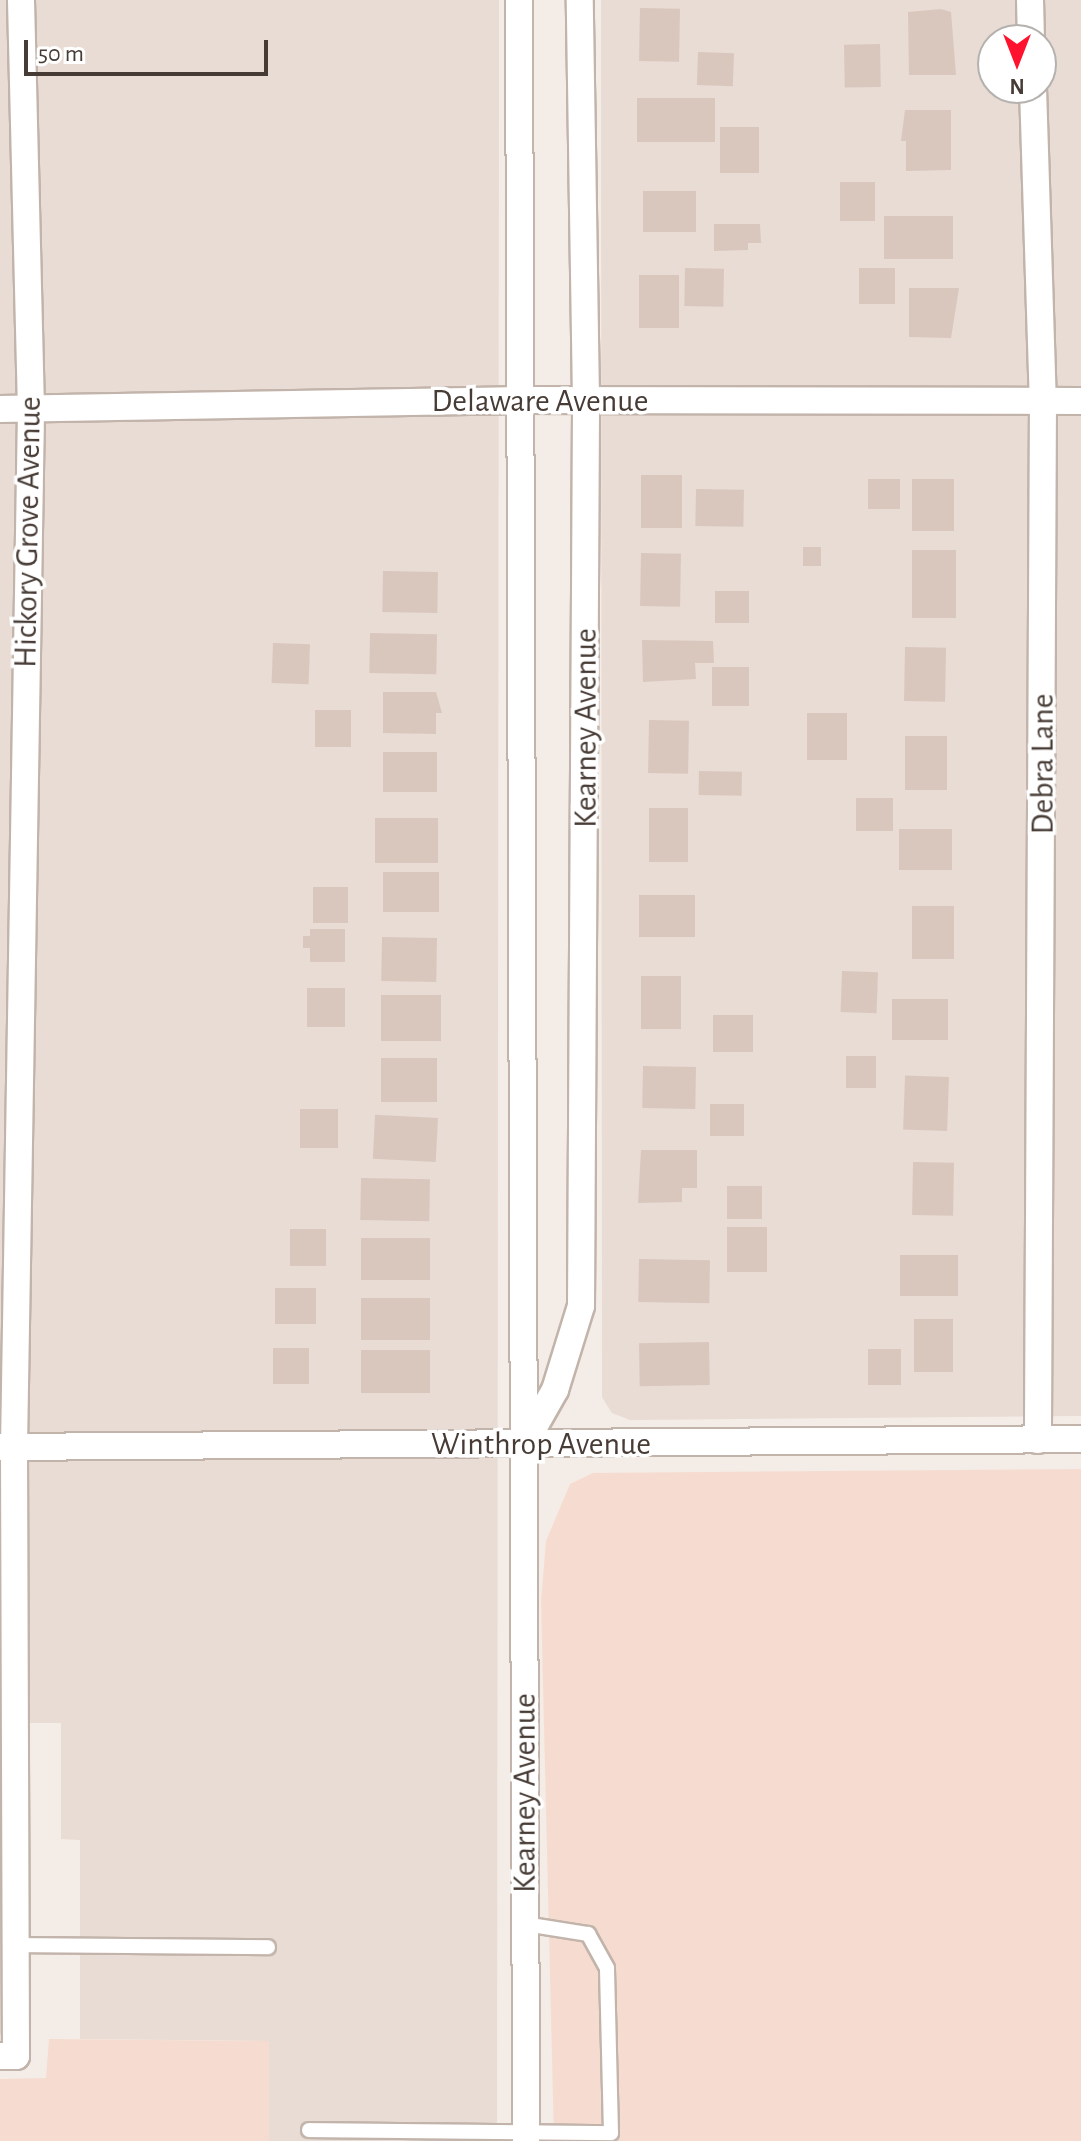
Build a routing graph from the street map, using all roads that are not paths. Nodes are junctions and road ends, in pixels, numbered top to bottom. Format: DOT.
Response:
graph roads {
  1 [pos="21,0"];
  2 [pos="519,0"];
  3 [pos="580,0"];
  4 [pos="1030,0"];
  5 [pos="1031,24"];
  6 [pos="1034,104"];
  7 [pos="521,400"];
  8 [pos="586,400"];
  9 [pos="1043,401"];
  10 [pos="1081,401"];
  11 [pos="0,409"];
  12 [pos="31,410"];
  13 [pos="1081,1439"];
  14 [pos="1038,1440"];
  15 [pos="524,1444"];
  16 [pos="7,1447"];
  17 [pos="525,1924"];
  18 [pos="16,1945"];
  19 [pos="268,1947"];
  20 [pos="0,2056"];
  21 [pos="309,2130"];
  22 [pos="611,2137"];
  23 [pos="526,2138"];
  1 -- 12 [label="street, Hickory Grove Avenue"];
  2 -- 7 [label="street, Kearney Avenue"];
  3 -- 8 [label="street, Kearney Avenue"];
  4 -- 5 [label="street"];
  6 -- 9 [label="street, Debra Lane"];
  7 -- 8 [label="street, Delaware Avenue"];
  7 -- 12 [label="street, Delaware Avenue"];
  7 -- 15 [label="street, Kearney Avenue"];
  8 -- 9 [label="street, Delaware Avenue"];
  8 -- 15 [label="street, Kearney Avenue"];
  9 -- 10 [label="street, Delaware Avenue"];
  9 -- 14 [label="street, Debra Lane"];
  11 -- 12 [label="street, Delaware Avenue"];
  12 -- 16 [label="street, Hickory Grove Avenue"];
  13 -- 14 [label="street, Winthrop Avenue"];
  14 -- 15 [label="street, Winthrop Avenue"];
  15 -- 16 [label="street, Winthrop Avenue"];
  15 -- 17 [label="street, Kearney Avenue"];
  16 -- 18 [label="street, Hickory Grove Avenue"];
  17 -- 22 [label="lane"];
  17 -- 23 [label="street, Kearney Avenue"];
  18 -- 19 [label="lane"];
  18 -- 20 [label="street, Hickory Grove Avenue"];
  21 -- 23 [label="lane"];
  22 -- 23 [label="lane"];
}
